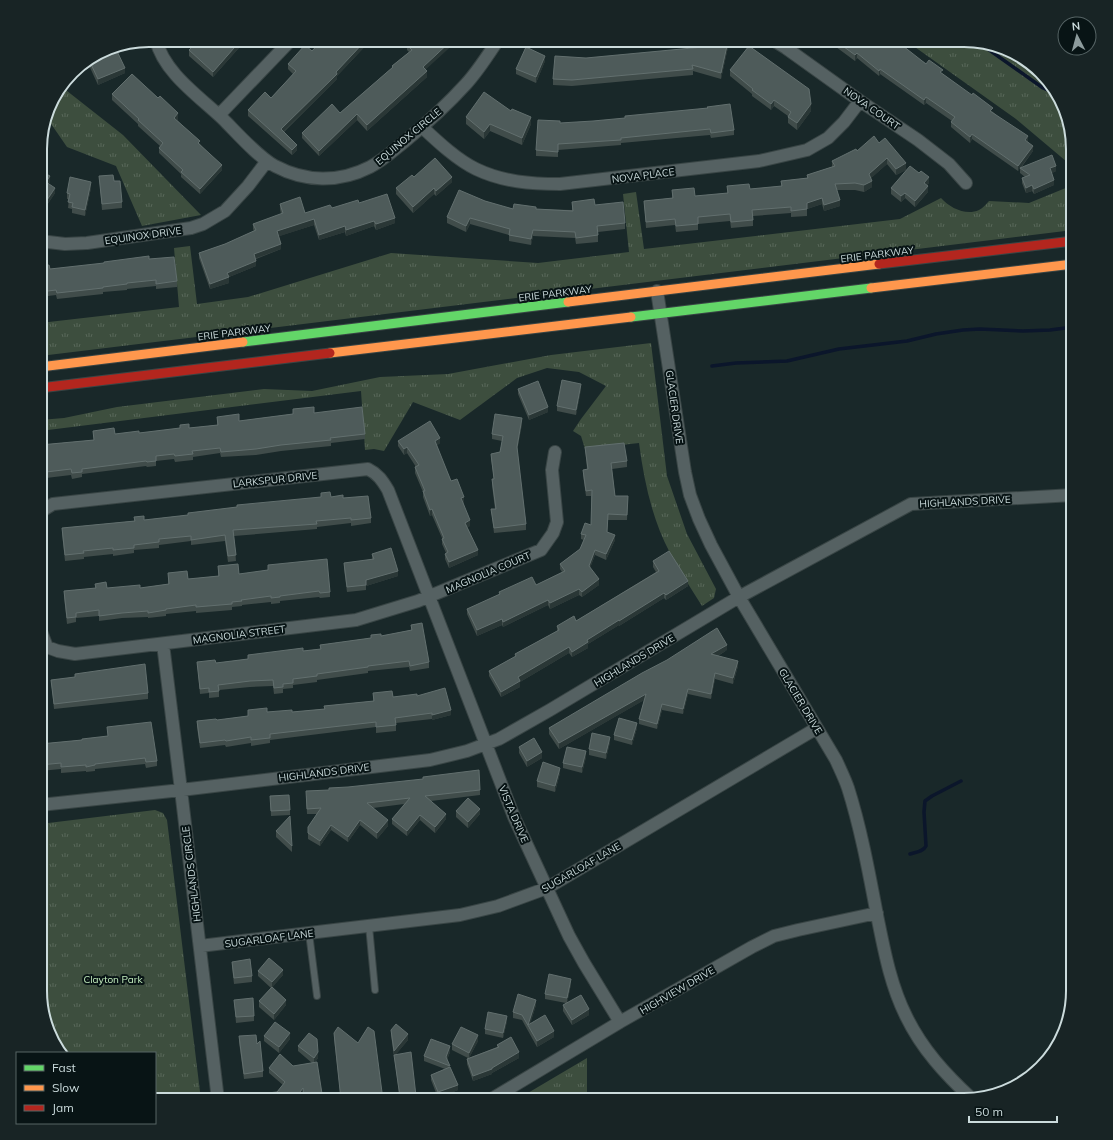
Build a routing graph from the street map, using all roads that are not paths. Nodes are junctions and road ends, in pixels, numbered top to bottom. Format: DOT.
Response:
graph roads {
  1 [pos="158,47"];
  2 [pos="284,47"];
  3 [pos="493,47"];
  4 [pos="784,47"];
  5 [pos="860,101"];
  6 [pos="219,115"];
  7 [pos="422,127"];
  8 [pos="267,161"];
  9 [pos="966,183"];
  10 [pos="47,242"];
  11 [pos="1066,242"];
  12 [pos="1066,265"];
  13 [pos="657,291"];
  14 [pos="660,313"];
  15 [pos="47,366"];
  16 [pos="47,387"];
  17 [pos="554,452"];
  18 [pos="1066,495"];
  19 [pos="47,508"];
  20 [pos="429,597"];
  21 [pos="739,597"];
  22 [pos="163,644"];
  23 [pos="47,646"];
  24 [pos="817,728"];
  25 [pos="486,745"];
  26 [pos="181,790"];
  27 [pos="47,804"];
  28 [pos="546,888"];
  29 [pos="877,913"];
  30 [pos="369,926"];
  31 [pos="309,933"];
  32 [pos="200,946"];
  33 [pos="376,990"];
  34 [pos="317,996"];
  35 [pos="620,1022"];
  36 [pos="217,1093"];
  37 [pos="502,1093"];
  38 [pos="966,1093"];
  1 -- 6 [label="street, EQUINOX CIRCLE"];
  2 -- 6 [label="street"];
  3 -- 7 [label="street, EQUINOX CIRCLE"];
  4 -- 5 [label="street, NOVA COURT"];
  5 -- 7 [label="street, NOVA PLACE"];
  5 -- 9 [label="street, NOVA COURT"];
  6 -- 8 [label="street, EQUINOX CIRCLE"];
  7 -- 8 [label="street, EQUINOX CIRCLE"];
  8 -- 10 [label="street, EQUINOX DRIVE"];
  11 -- 13 [label="main road, ERIE PARKWAY"];
  12 -- 14 [label="main road"];
  13 -- 14 [label="street, GLACIER DRIVE"];
  13 -- 15 [label="main road, ERIE PARKWAY"];
  14 -- 16 [label="main road"];
  14 -- 21 [label="street, GLACIER DRIVE"];
  17 -- 20 [label="street, MAGNOLIA COURT"];
  18 -- 21 [label="street, HIGHLANDS DRIVE"];
  19 -- 20 [label="street, LARKSPUR DRIVE"];
  20 -- 22 [label="street, MAGNOLIA STREET"];
  20 -- 25 [label="street, VISTA DRIVE"];
  21 -- 24 [label="street, GLACIER DRIVE"];
  21 -- 25 [label="street, HIGHLANDS DRIVE"];
  22 -- 23 [label="street, MAGNOLIA STREET"];
  22 -- 26 [label="street, HIGHLANDS CIRCLE"];
  24 -- 28 [label="street, SUGARLOAF LANE"];
  24 -- 29 [label="street, GLACIER DRIVE"];
  25 -- 26 [label="street, HIGHLANDS DRIVE"];
  25 -- 28 [label="street, VISTA DRIVE"];
  26 -- 27 [label="street"];
  26 -- 32 [label="street, HIGHLANDS CIRCLE"];
  28 -- 30 [label="street, SUGARLOAF LANE"];
  28 -- 35 [label="street, VISTA DRIVE"];
  29 -- 35 [label="street, HIGHVIEW DRIVE"];
  29 -- 38 [label="street, GLACIER DRIVE"];
  30 -- 31 [label="street, SUGARLOAF LANE"];
  30 -- 33 [label="lane"];
  31 -- 32 [label="street, SUGARLOAF LANE"];
  31 -- 34 [label="lane"];
  32 -- 36 [label="street, HIGHLANDS CIRCLE"];
  35 -- 37 [label="street, HIGHVIEW DRIVE"];
}
